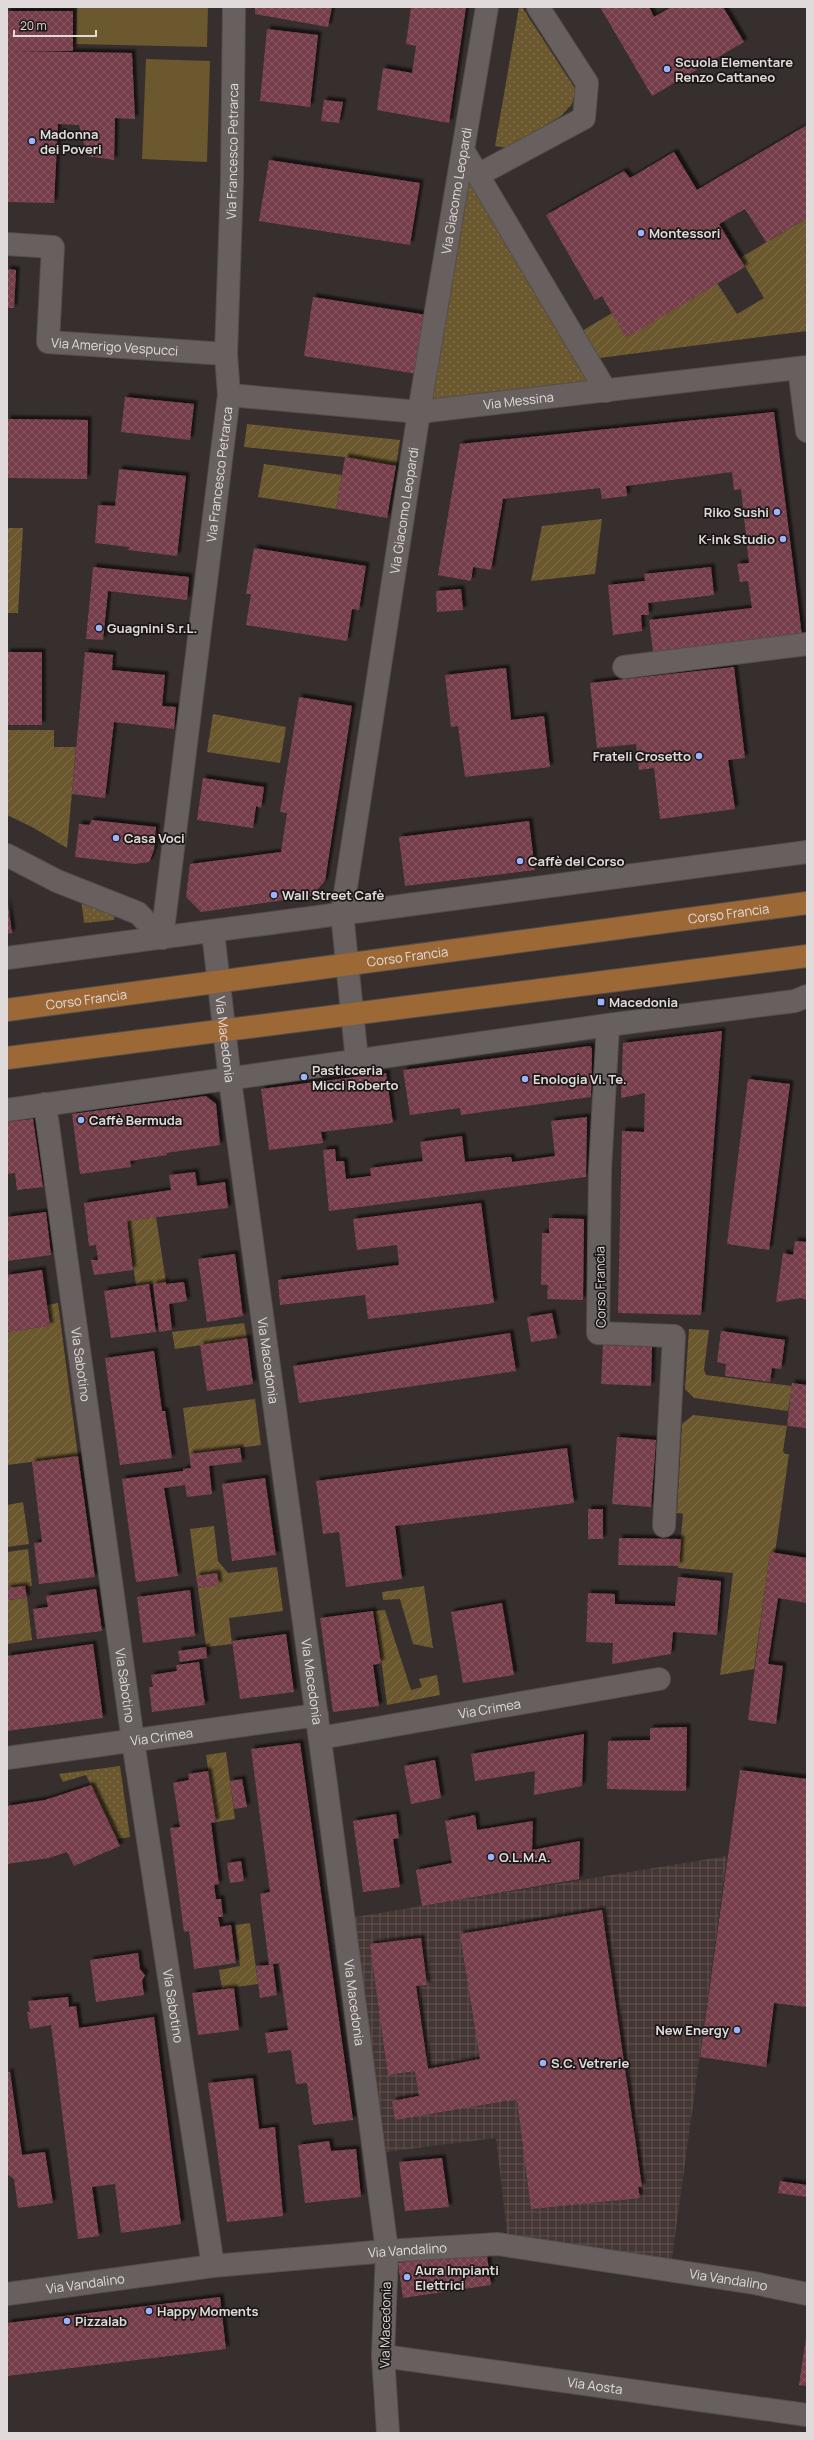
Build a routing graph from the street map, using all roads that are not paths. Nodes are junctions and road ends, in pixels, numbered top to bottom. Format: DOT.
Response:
graph roads {
  1 [pos="234,7"];
  2 [pos="487,7"];
  3 [pos="538,7"];
  4 [pos="463,150"];
  5 [pos="478,175"];
  6 [pos="7,244"];
  7 [pos="226,354"];
  8 [pos="803,367"];
  9 [pos="606,391"];
  10 [pos="229,395"];
  11 [pos="419,412"];
  12 [pos="807,431"];
  13 [pos="807,644"];
  14 [pos="624,667"];
  15 [pos="807,852"];
  16 [pos="7,855"];
  17 [pos="807,903"];
  18 [pos="342,913"];
  19 [pos="213,932"];
  20 [pos="162,938"];
  21 [pos="807,956"];
  22 [pos="7,958"];
  23 [pos="346,965"];
  24 [pos="219,982"];
  25 [pos="807,996"];
  26 [pos="7,1010"];
  27 [pos="352,1015"];
  28 [pos="608,1025"];
  29 [pos="224,1030"];
  30 [pos="7,1058"];
  31 [pos="357,1061"];
  32 [pos="230,1080"];
  33 [pos="45,1104"];
  34 [pos="7,1110"];
  35 [pos="664,1526"];
  36 [pos="660,1679"];
  37 [pos="317,1715"];
  38 [pos="320,1738"];
  39 [pos="133,1740"];
  40 [pos="7,1758"];
  41 [pos="387,2250"];
  42 [pos="213,2266"];
  43 [pos="7,2294"];
  44 [pos="807,2294"];
  45 [pos="383,2356"];
  46 [pos="807,2415"];
  47 [pos="388,2433"];
  1 -- 7 [label="street, Via Francesco Petrarca"];
  2 -- 4 [label="street, Via Giacomo Leopardi"];
  3 -- 5 [label="street"];
  4 -- 5 [label="street"];
  4 -- 11 [label="street, Via Giacomo Leopardi"];
  5 -- 9 [label="street"];
  6 -- 7 [label="street, Via Amerigo Vespucci"];
  7 -- 10 [label="street, Via Francesco Petrarca"];
  8 -- 9 [label="street, Via Messina"];
  8 -- 12 [label="street"];
  9 -- 11 [label="street, Via Messina"];
  10 -- 11 [label="street, Via Messina"];
  10 -- 20 [label="street, Via Francesco Petrarca"];
  11 -- 18 [label="street, Via Giacomo Leopardi"];
  13 -- 14 [label="street"];
  15 -- 18 [label="street"];
  16 -- 20 [label="street"];
  17 -- 23 [label="main road, Corso Francia"];
  18 -- 19 [label="street"];
  18 -- 23 [label="street, Via Giacomo Leopardi"];
  19 -- 20 [label="street"];
  19 -- 24 [label="street, Via Macedonia"];
  20 -- 22 [label="street"];
  21 -- 27 [label="main road"];
  23 -- 24 [label="main road, Corso Francia"];
  23 -- 27 [label="street, Via Giacomo Leopardi"];
  24 -- 26 [label="main road, Corso Francia"];
  24 -- 29 [label="street, Via Macedonia"];
  25 -- 28 [label="street"];
  27 -- 29 [label="main road"];
  27 -- 31 [label="street"];
  28 -- 31 [label="street"];
  28 -- 35 [label="street, Corso Francia"];
  29 -- 30 [label="main road"];
  29 -- 32 [label="street, Via Macedonia"];
  31 -- 32 [label="street"];
  32 -- 33 [label="street"];
  32 -- 37 [label="street, Via Macedonia"];
  33 -- 34 [label="street"];
  33 -- 39 [label="street, Via Sabotino"];
  36 -- 38 [label="street, Via Crimea"];
  37 -- 38 [label="street, Via Macedonia"];
  37 -- 39 [label="street, Via Crimea"];
  38 -- 41 [label="street, Via Macedonia"];
  39 -- 40 [label="street, Via Crimea"];
  39 -- 42 [label="street, Via Sabotino"];
  41 -- 42 [label="street, Via Vandalino"];
  41 -- 44 [label="street, Via Vandalino"];
  41 -- 45 [label="street, Via Macedonia"];
  42 -- 43 [label="street, Via Vandalino"];
  45 -- 46 [label="street, Via Aosta"];
  45 -- 47 [label="street, Via Macedonia"];
}
